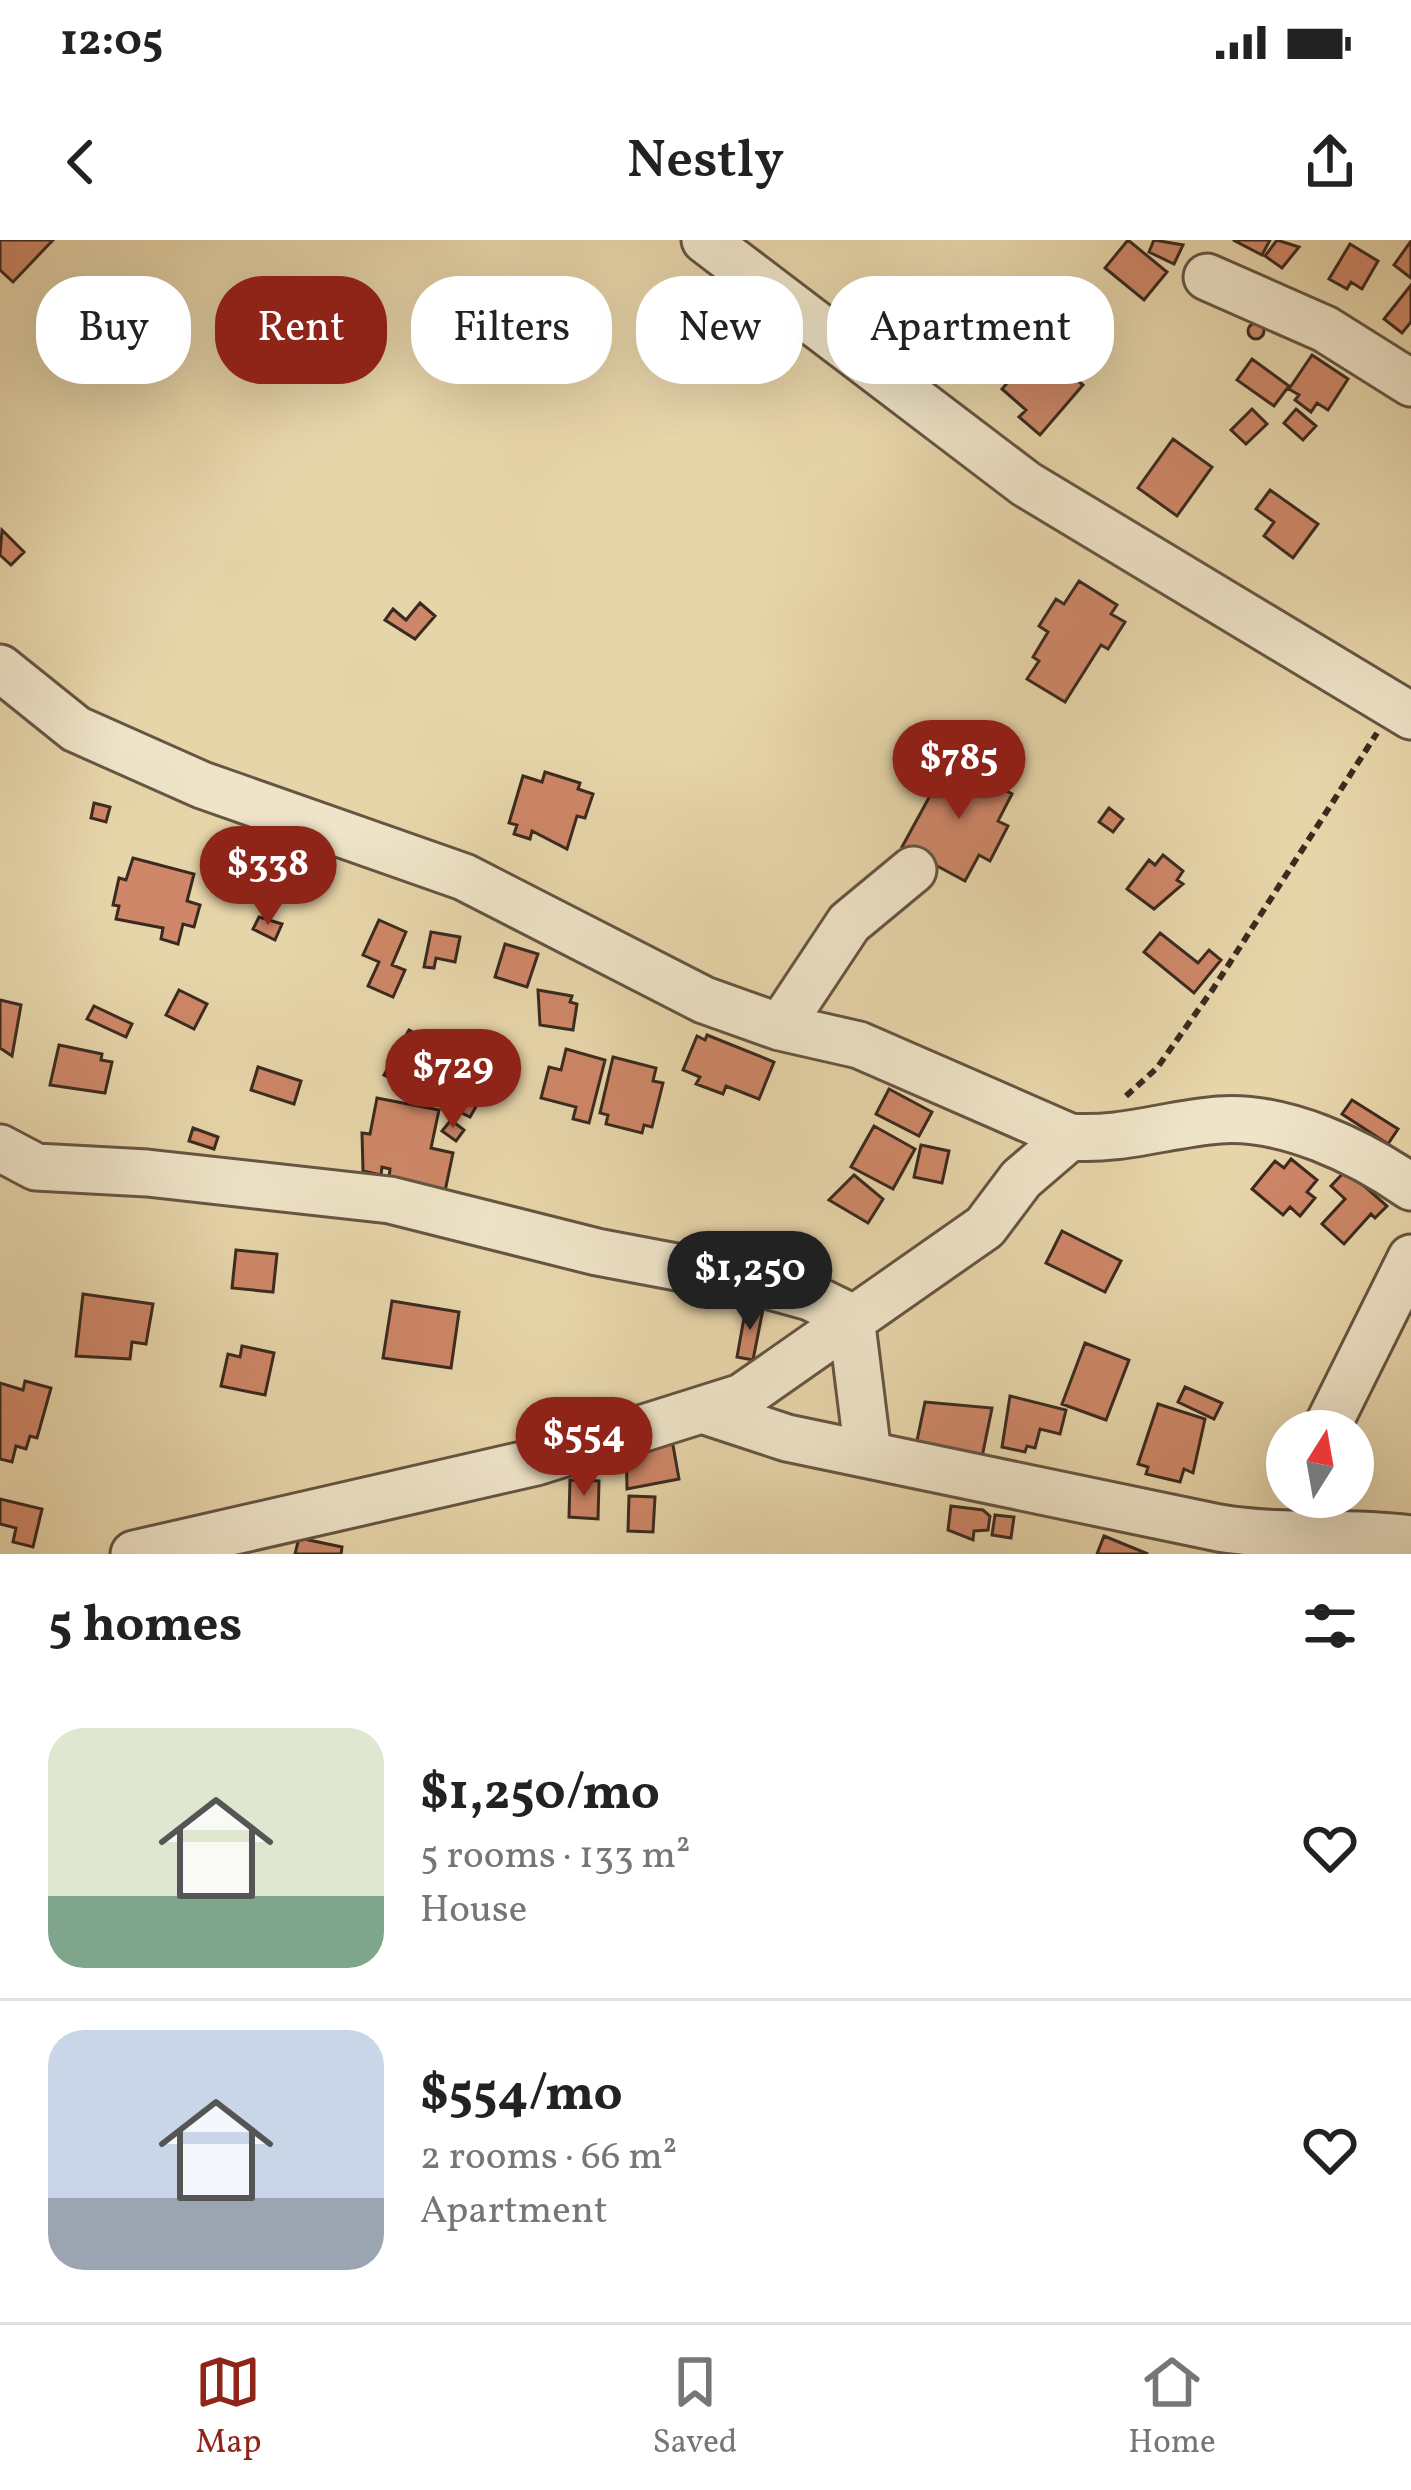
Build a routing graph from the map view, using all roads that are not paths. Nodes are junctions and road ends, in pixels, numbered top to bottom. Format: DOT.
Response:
graph roads {
  1 [pos="704,240"];
  2 [pos="1207,277"];
  3 [pos="1411,383"];
  4 [pos="0,668"];
  5 [pos="1402,710"];
  6 [pos="913,870"];
  7 [pos="779,1027"];
  8 [pos="1070,1137"];
  9 [pos="0,1148"];
  10 [pos="1411,1187"];
  11 [pos="1411,1258"];
  12 [pos="851,1317"];
  13 [pos="1335,1410"];
  14 [pos="705,1412"];
  15 [pos="868,1454"];
  16 [pos="1285,1530"];
  17 [pos="1411,1539"];
  18 [pos="134,1554"];
  1 -- 5 [label="street"];
  2 -- 3 [label="street"];
  4 -- 7 [label="street"];
  6 -- 7 [label="street"];
  7 -- 8 [label="street"];
  8 -- 10 [label="street"];
  8 -- 12 [label="street"];
  9 -- 12 [label="street"];
  11 -- 13 [label="street"];
  12 -- 14 [label="street"];
  12 -- 15 [label="street"];
  14 -- 15 [label="street"];
  14 -- 18 [label="street"];
  15 -- 16 [label="street"];
  16 -- 17 [label="street"];
}
